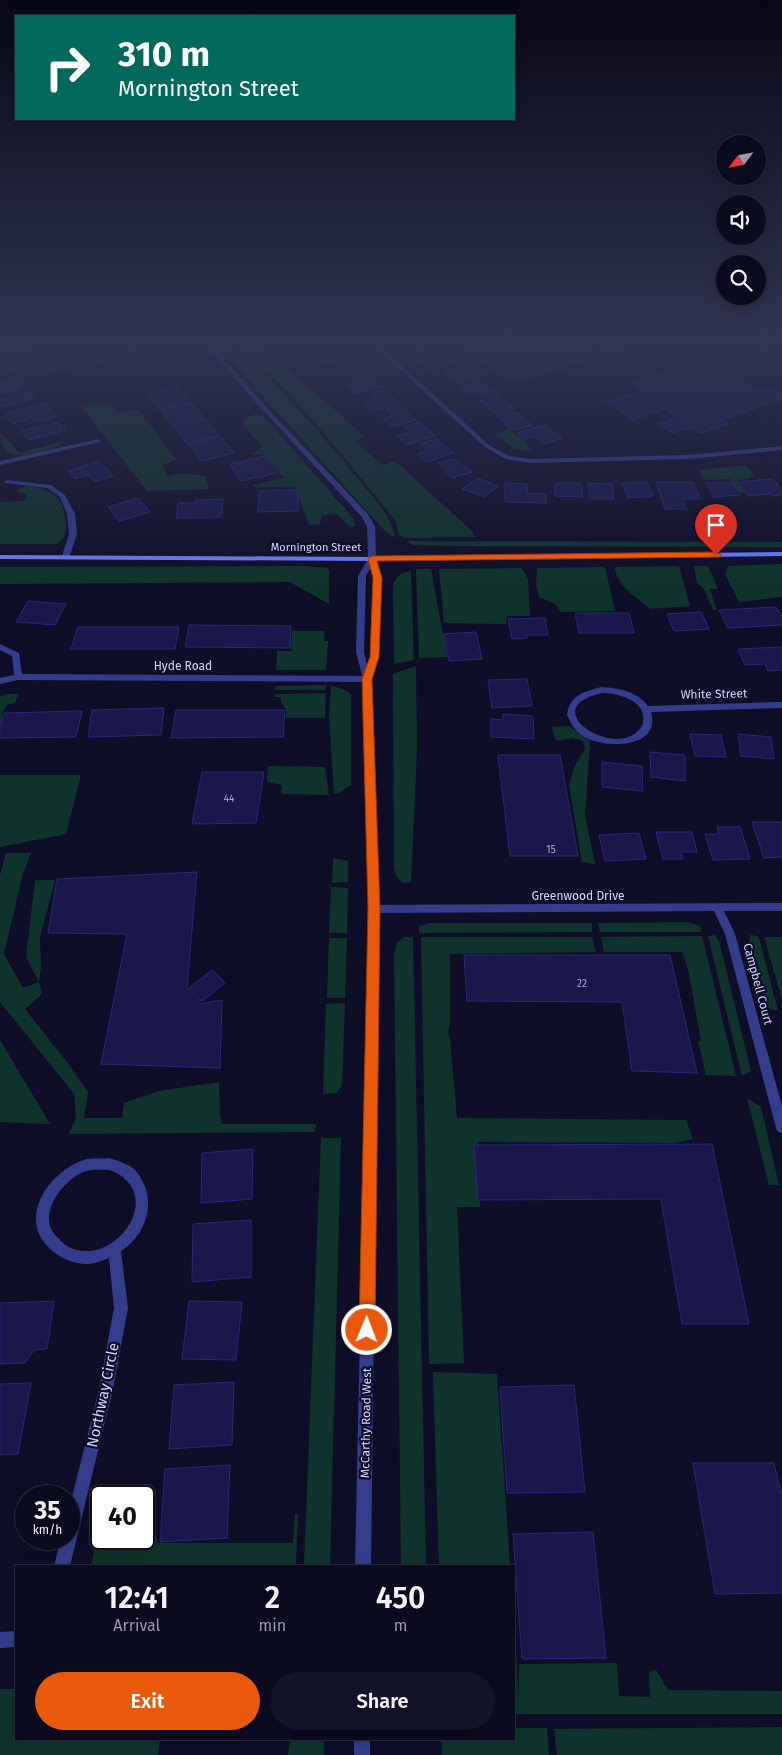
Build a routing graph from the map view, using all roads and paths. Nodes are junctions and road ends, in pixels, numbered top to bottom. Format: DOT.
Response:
graph roads {
  1 [pos="277,422"];
  2 [pos="460,422"];
  3 [pos="98,441"];
  4 [pos="782,448"];
  5 [pos="0,463"];
  6 [pos="7,482"];
  7 [pos="782,554"];
  8 [pos="66,556"];
  9 [pos="0,557"];
  10 [pos="372,559"];
  11 [pos="0,647"];
  12 [pos="18,677"];
  13 [pos="367,679"];
  14 [pos="0,681"];
  15 [pos="782,705"];
  16 [pos="646,709"];
  17 [pos="717,908"];
  18 [pos="782,908"];
  19 [pos="374,909"];
  20 [pos="782,1128"];
  21 [pos="114,1250"];
  22 [pos="62,1565"];
  23 [pos="364,1565"];
  24 [pos="15,1639"];
  25 [pos="0,1640"];
  26 [pos="362,1740"];
  27 [pos="362,1755"];
  1 -- 10 [label="street"];
  2 -- 4 [label="street"];
  3 -- 5 [label="street"];
  6 -- 8 [label="street"];
  7 -- 10 [label="main road, Mornington Street"];
  8 -- 9 [label="main road, Mornington Street"];
  8 -- 10 [label="main road, Mornington Street"];
  10 -- 13 [label="street, McCarthy Road West"];
  10 -- 13 [label="street, McCarthy Road West"];
  11 -- 12 [label="street"];
  12 -- 13 [label="street, Hyde Road"];
  12 -- 14 [label="street, Hyde Road"];
  13 -- 19 [label="street, McCarthy Road West"];
  15 -- 16 [label="street, White Street"];
  16 -- 16 [label="street"];
  17 -- 18 [label="street, Greenwood Drive"];
  17 -- 19 [label="street, Greenwood Drive"];
  17 -- 20 [label="street, Campbell Court"];
  19 -- 23 [label="street, McCarthy Road West"];
  21 -- 21 [label="street"];
  21 -- 22 [label="street, Northway Circle"];
  24 -- 25 [label="street"];
  26 -- 27 [label="street"];
}
